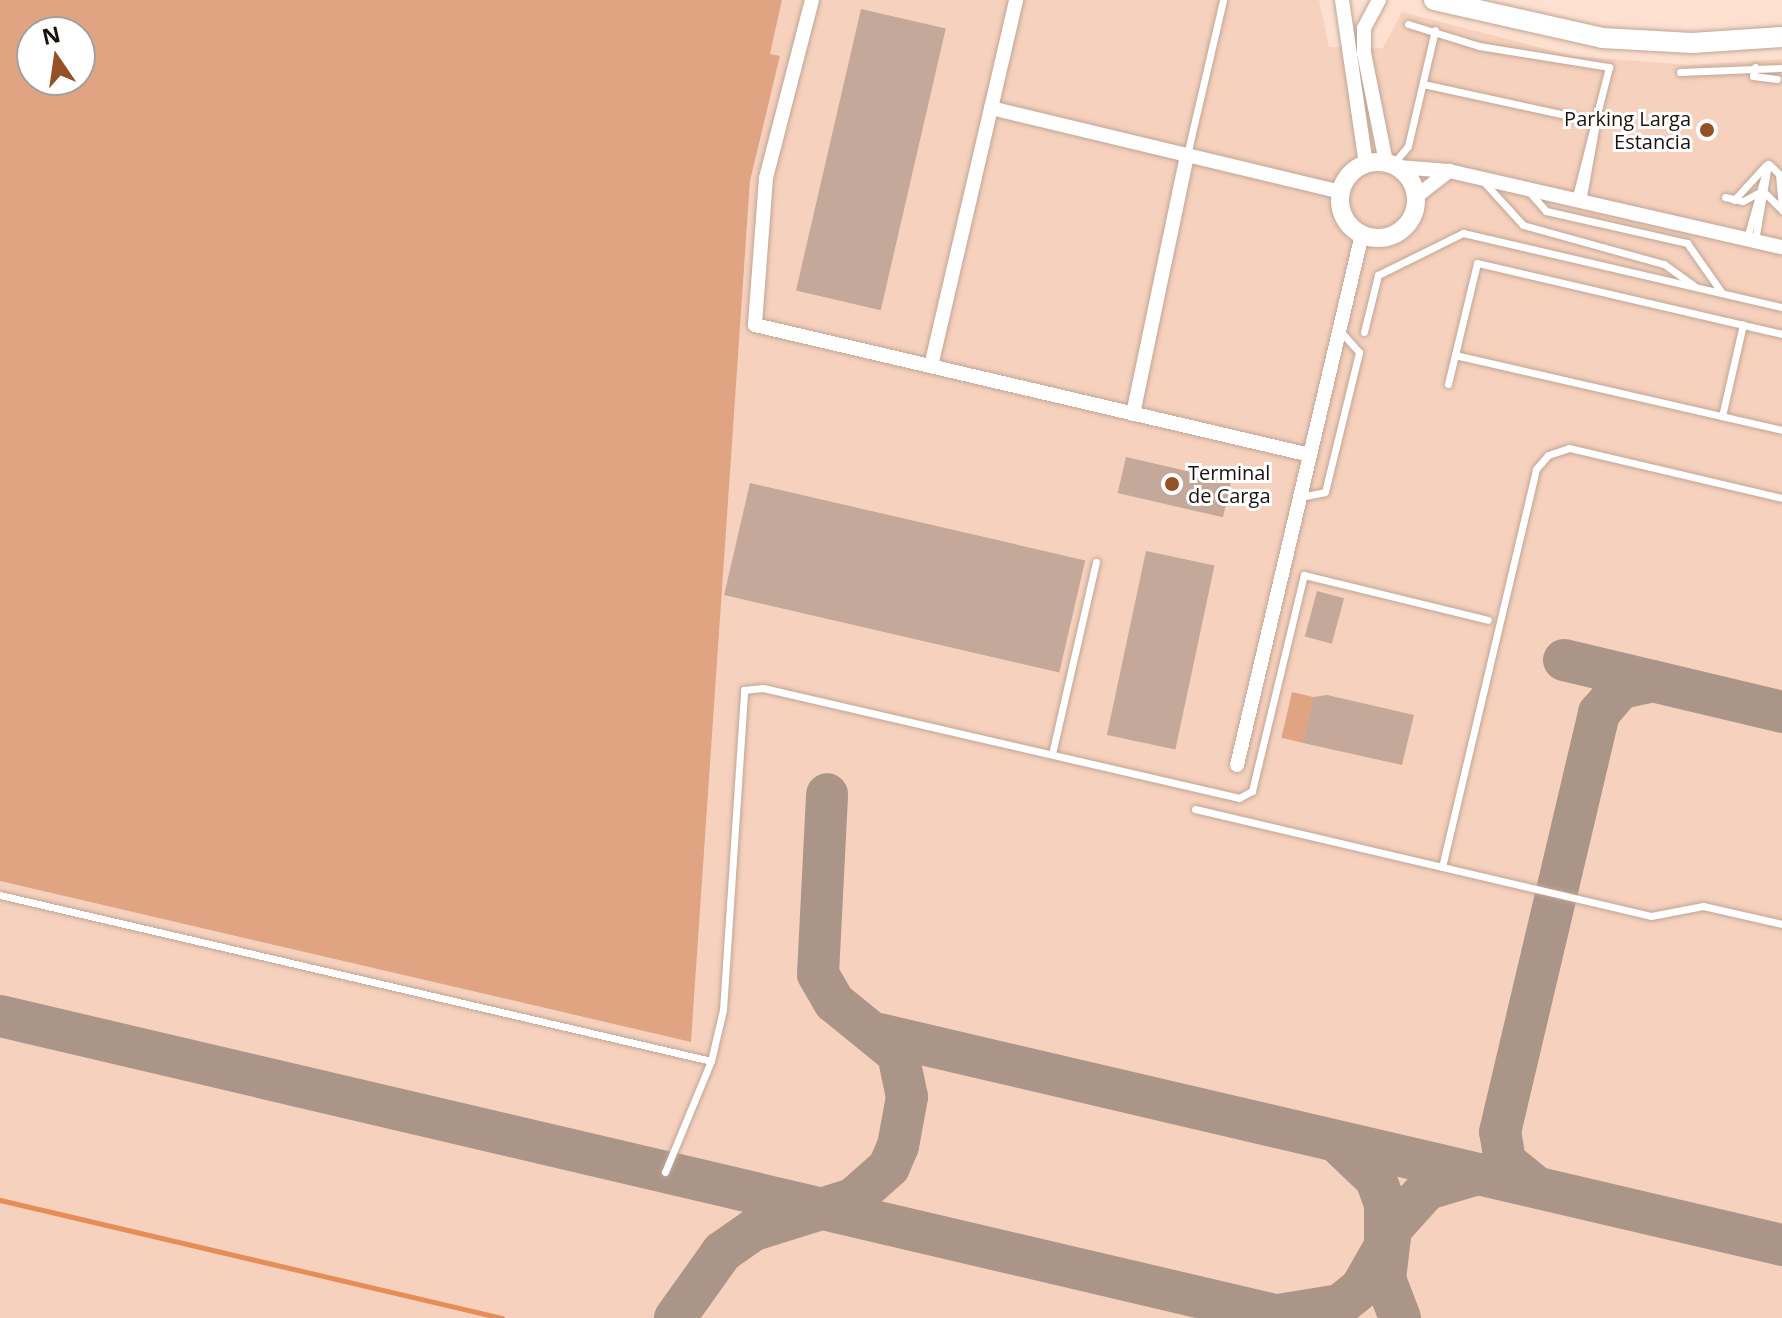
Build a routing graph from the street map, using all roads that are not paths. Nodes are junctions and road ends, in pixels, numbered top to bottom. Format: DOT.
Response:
graph roads {
  1 [pos="812,0"];
  2 [pos="1016,0"];
  3 [pos="1223,0"];
  4 [pos="1342,0"];
  5 [pos="1379,0"];
  6 [pos="1434,0"];
  7 [pos="1477,0"];
  8 [pos="1408,24"];
  9 [pos="1523,24"];
  10 [pos="1435,30"];
  11 [pos="1782,37"];
  12 [pos="1781,67"];
  13 [pos="1680,72"];
  14 [pos="1754,72"];
  15 [pos="1780,83"];
  16 [pos="1423,84"];
  17 [pos="991,108"];
  18 [pos="1596,125"];
  19 [pos="1187,155"];
  20 [pos="1366,164"];
  21 [pos="1768,164"];
  22 [pos="1392,165"];
  23 [pos="1449,171"];
  24 [pos="1482,179"];
  25 [pos="1527,189"];
  26 [pos="1341,192"];
  27 [pos="1762,194"];
  28 [pos="1417,196"];
  29 [pos="1725,197"];
  30 [pos="1734,200"];
  31 [pos="1578,201"];
  32 [pos="1782,210"];
  33 [pos="1362,234"];
  34 [pos="1751,240"];
  35 [pos="1782,247"];
  36 [pos="1696,287"];
  37 [pos="1722,293"];
  38 [pos="1782,307"];
  39 [pos="1743,324"];
  40 [pos="1339,330"];
  41 [pos="1364,332"];
  42 [pos="1782,334"];
  43 [pos="1455,355"];
  44 [pos="931,366"];
  45 [pos="1448,384"];
  46 [pos="1133,414"];
  47 [pos="1722,416"];
  48 [pos="1782,430"];
  49 [pos="1310,455"];
  50 [pos="1300,497"];
  51 [pos="1782,498"];
  52 [pos="1096,562"];
  53 [pos="1488,620"];
  54 [pos="1052,754"];
  55 [pos="1237,765"];
  56 [pos="1211,792"];
  57 [pos="1195,809"];
  58 [pos="1206,811"];
  59 [pos="1442,867"];
  60 [pos="0,895"];
  61 [pos="1782,924"];
  62 [pos="711,1061"];
  63 [pos="665,1172"];
  1 -- 44 [label="street"];
  2 -- 17 [label="street"];
  3 -- 19 [label="lane"];
  4 -- 20 [label="street"];
  5 -- 22 [label="street"];
  6 -- 9 [label="main road"];
  7 -- 9 [label="main road"];
  8 -- 10 [label="lane"];
  9 -- 11 [label="main road"];
  10 -- 16 [label="lane"];
  10 -- 18 [label="lane"];
  12 -- 14 [label="lane"];
  12 -- 15 [label="lane"];
  13 -- 14 [label="lane"];
  14 -- 15 [label="lane"];
  16 -- 18 [label="lane"];
  16 -- 22 [label="lane"];
  17 -- 19 [label="street"];
  17 -- 44 [label="street"];
  18 -- 31 [label="lane"];
  19 -- 26 [label="street"];
  19 -- 46 [label="street"];
  20 -- 22 [label="street"];
  20 -- 26 [label="street"];
  21 -- 27 [label="lane"];
  21 -- 30 [label="lane"];
  21 -- 32 [label="lane"];
  22 -- 23 [label="street"];
  22 -- 28 [label="street"];
  23 -- 24 [label="street"];
  23 -- 28 [label="street"];
  24 -- 25 [label="street"];
  24 -- 36 [label="lane"];
  25 -- 31 [label="street"];
  25 -- 37 [label="lane"];
  26 -- 33 [label="street"];
  27 -- 30 [label="lane"];
  27 -- 32 [label="lane"];
  27 -- 34 [label="lane"];
  28 -- 33 [label="street"];
  29 -- 30 [label="lane"];
  31 -- 34 [label="street"];
  33 -- 40 [label="street"];
  34 -- 35 [label="street"];
  36 -- 37 [label="lane"];
  36 -- 41 [label="lane"];
  37 -- 38 [label="lane"];
  39 -- 42 [label="lane"];
  39 -- 43 [label="lane"];
  39 -- 47 [label="lane"];
  40 -- 49 [label="street"];
  40 -- 50 [label="lane"];
  43 -- 45 [label="lane"];
  43 -- 47 [label="lane"];
  44 -- 46 [label="street"];
  46 -- 49 [label="street"];
  47 -- 48 [label="lane"];
  49 -- 50 [label="street"];
  50 -- 55 [label="street"];
  51 -- 59 [label="lane"];
  52 -- 54 [label="lane"];
  53 -- 56 [label="lane"];
  54 -- 56 [label="lane"];
  54 -- 62 [label="lane"];
  56 -- 58 [label="lane"];
  57 -- 58 [label="lane"];
  58 -- 59 [label="lane"];
  59 -- 61 [label="lane"];
  60 -- 62 [label="lane"];
  62 -- 63 [label="lane"];
}
